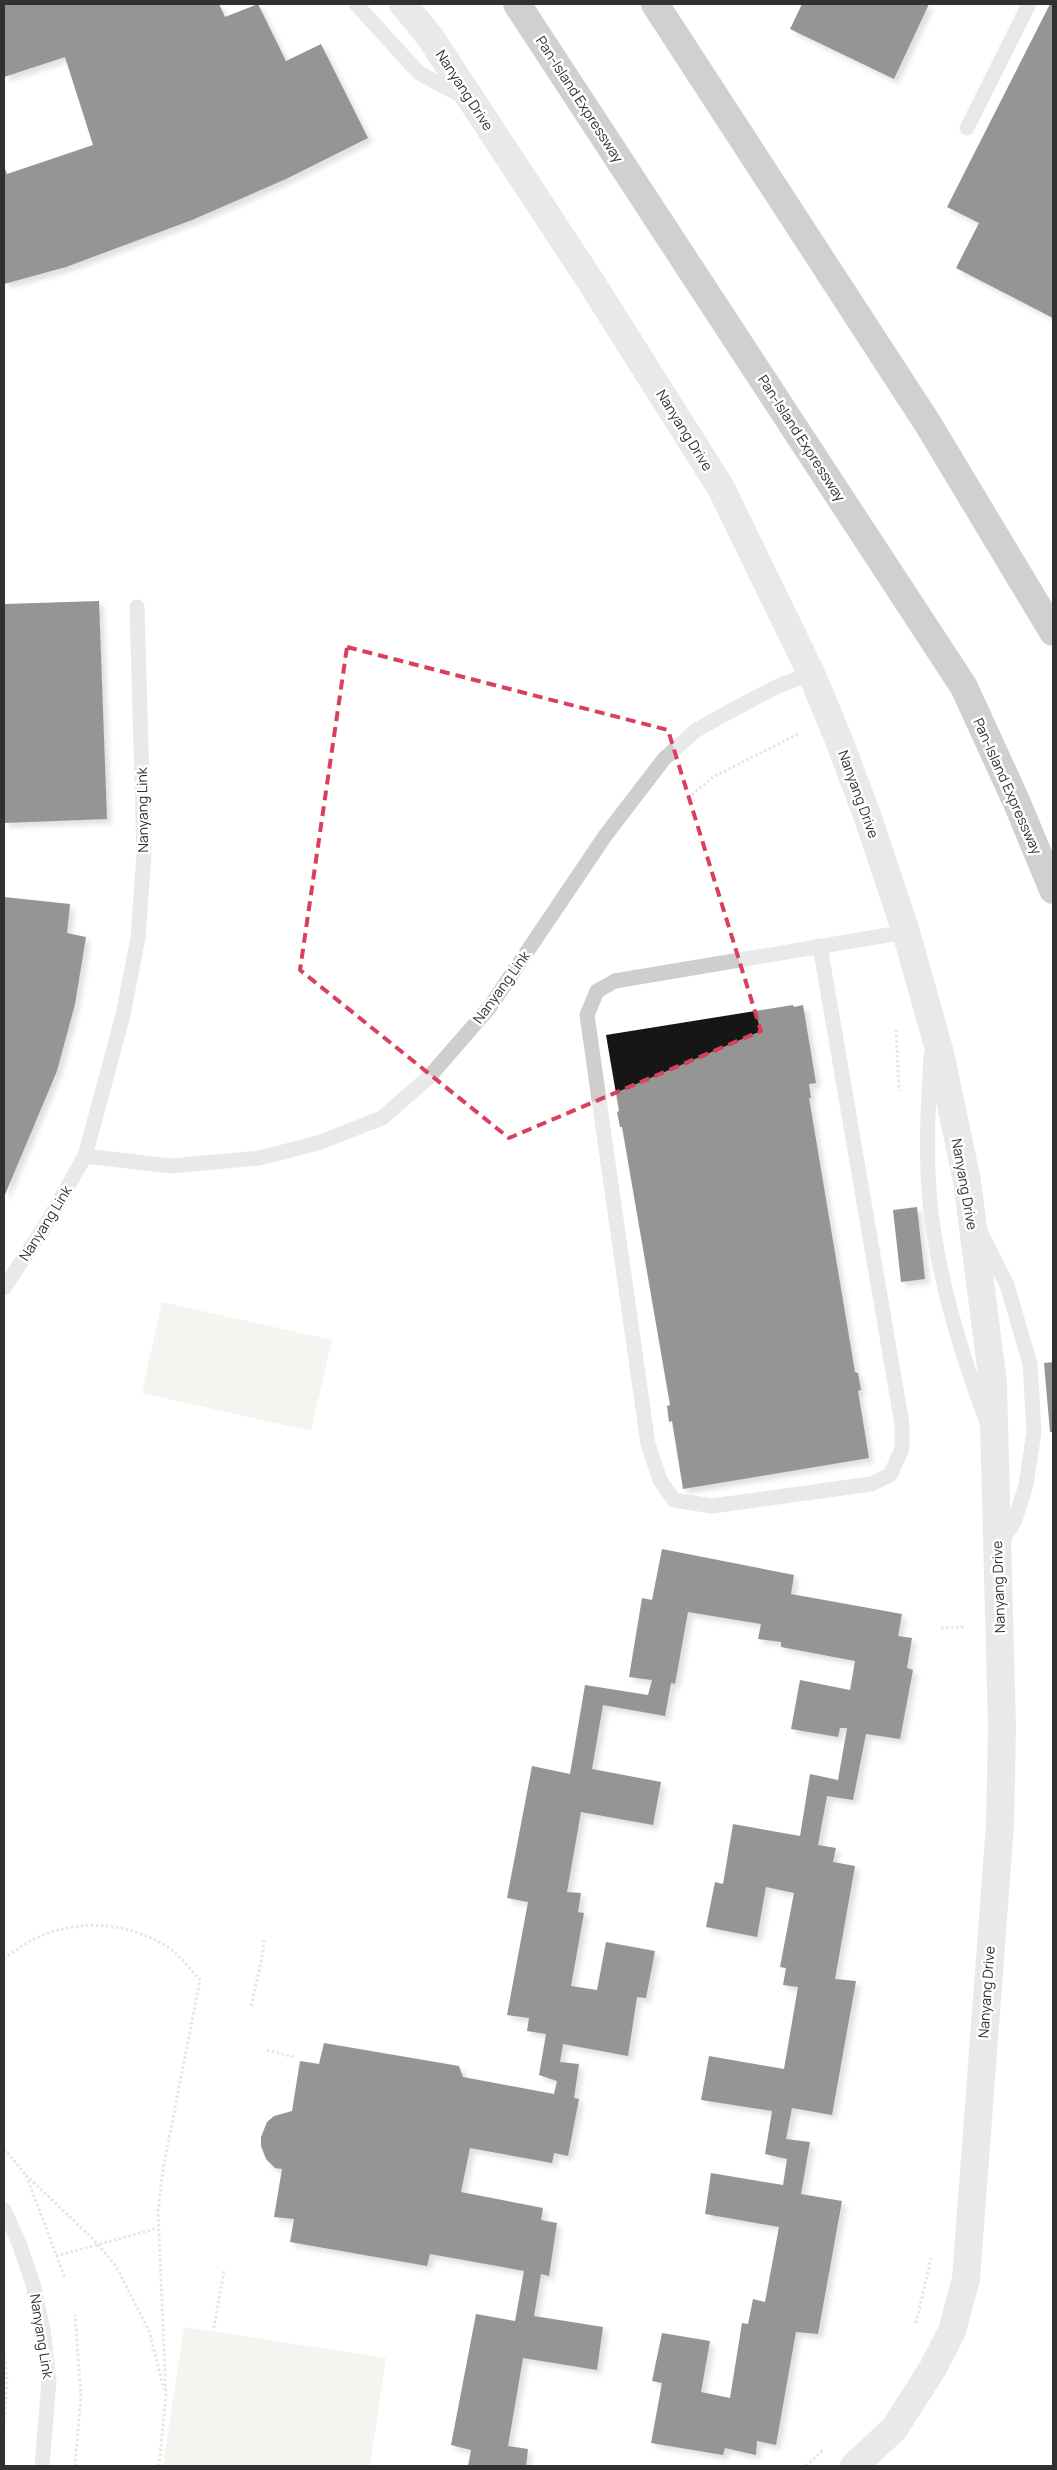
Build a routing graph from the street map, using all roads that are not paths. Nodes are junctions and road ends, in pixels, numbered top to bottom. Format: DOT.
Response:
graph roads {
  1 [pos="356,4"];
  2 [pos="403,4"];
  3 [pos="517,4"];
  4 [pos="655,4"];
  5 [pos="1029,4"];
  6 [pos="473,102"];
  7 [pos="968,128"];
  8 [pos="137,607"];
  9 [pos="1053,632"];
  10 [pos="811,673"];
  11 [pos="1053,890"];
  12 [pos="906,932"];
  13 [pos="820,946"];
  14 [pos="933,1030"];
  15 [pos="85,1156"];
  16 [pos="972,1216"];
  17 [pos="4,1288"];
  18 [pos="994,1440"];
  19 [pos="997,1552"];
  20 [pos="4,2210"];
  21 [pos="42,2466"];
  22 [pos="854,2466"];
  1 -- 6 [label="lane"];
  2 -- 6 [label="street, Nanyang Drive"];
  3 -- 11 [label="highway, Pan-Island Expressway"];
  4 -- 9 [label="highway"];
  5 -- 7 [label="lane"];
  6 -- 10 [label="street, Nanyang Drive"];
  8 -- 15 [label="lane, Nanyang Link"];
  10 -- 12 [label="street, Nanyang Drive"];
  10 -- 15 [label="lane, Nanyang Link"];
  12 -- 13 [label="lane"];
  12 -- 14 [label="street, Nanyang Drive"];
  13 -- 13 [label="lane"];
  14 -- 16 [label="street, Nanyang Drive"];
  14 -- 18 [label="lane"];
  15 -- 17 [label="lane, Nanyang Link"];
  16 -- 18 [label="street, Nanyang Drive"];
  16 -- 19 [label="lane"];
  18 -- 19 [label="street, Nanyang Drive"];
  19 -- 22 [label="street, Nanyang Drive"];
  20 -- 21 [label="lane, Nanyang Link"];
}
